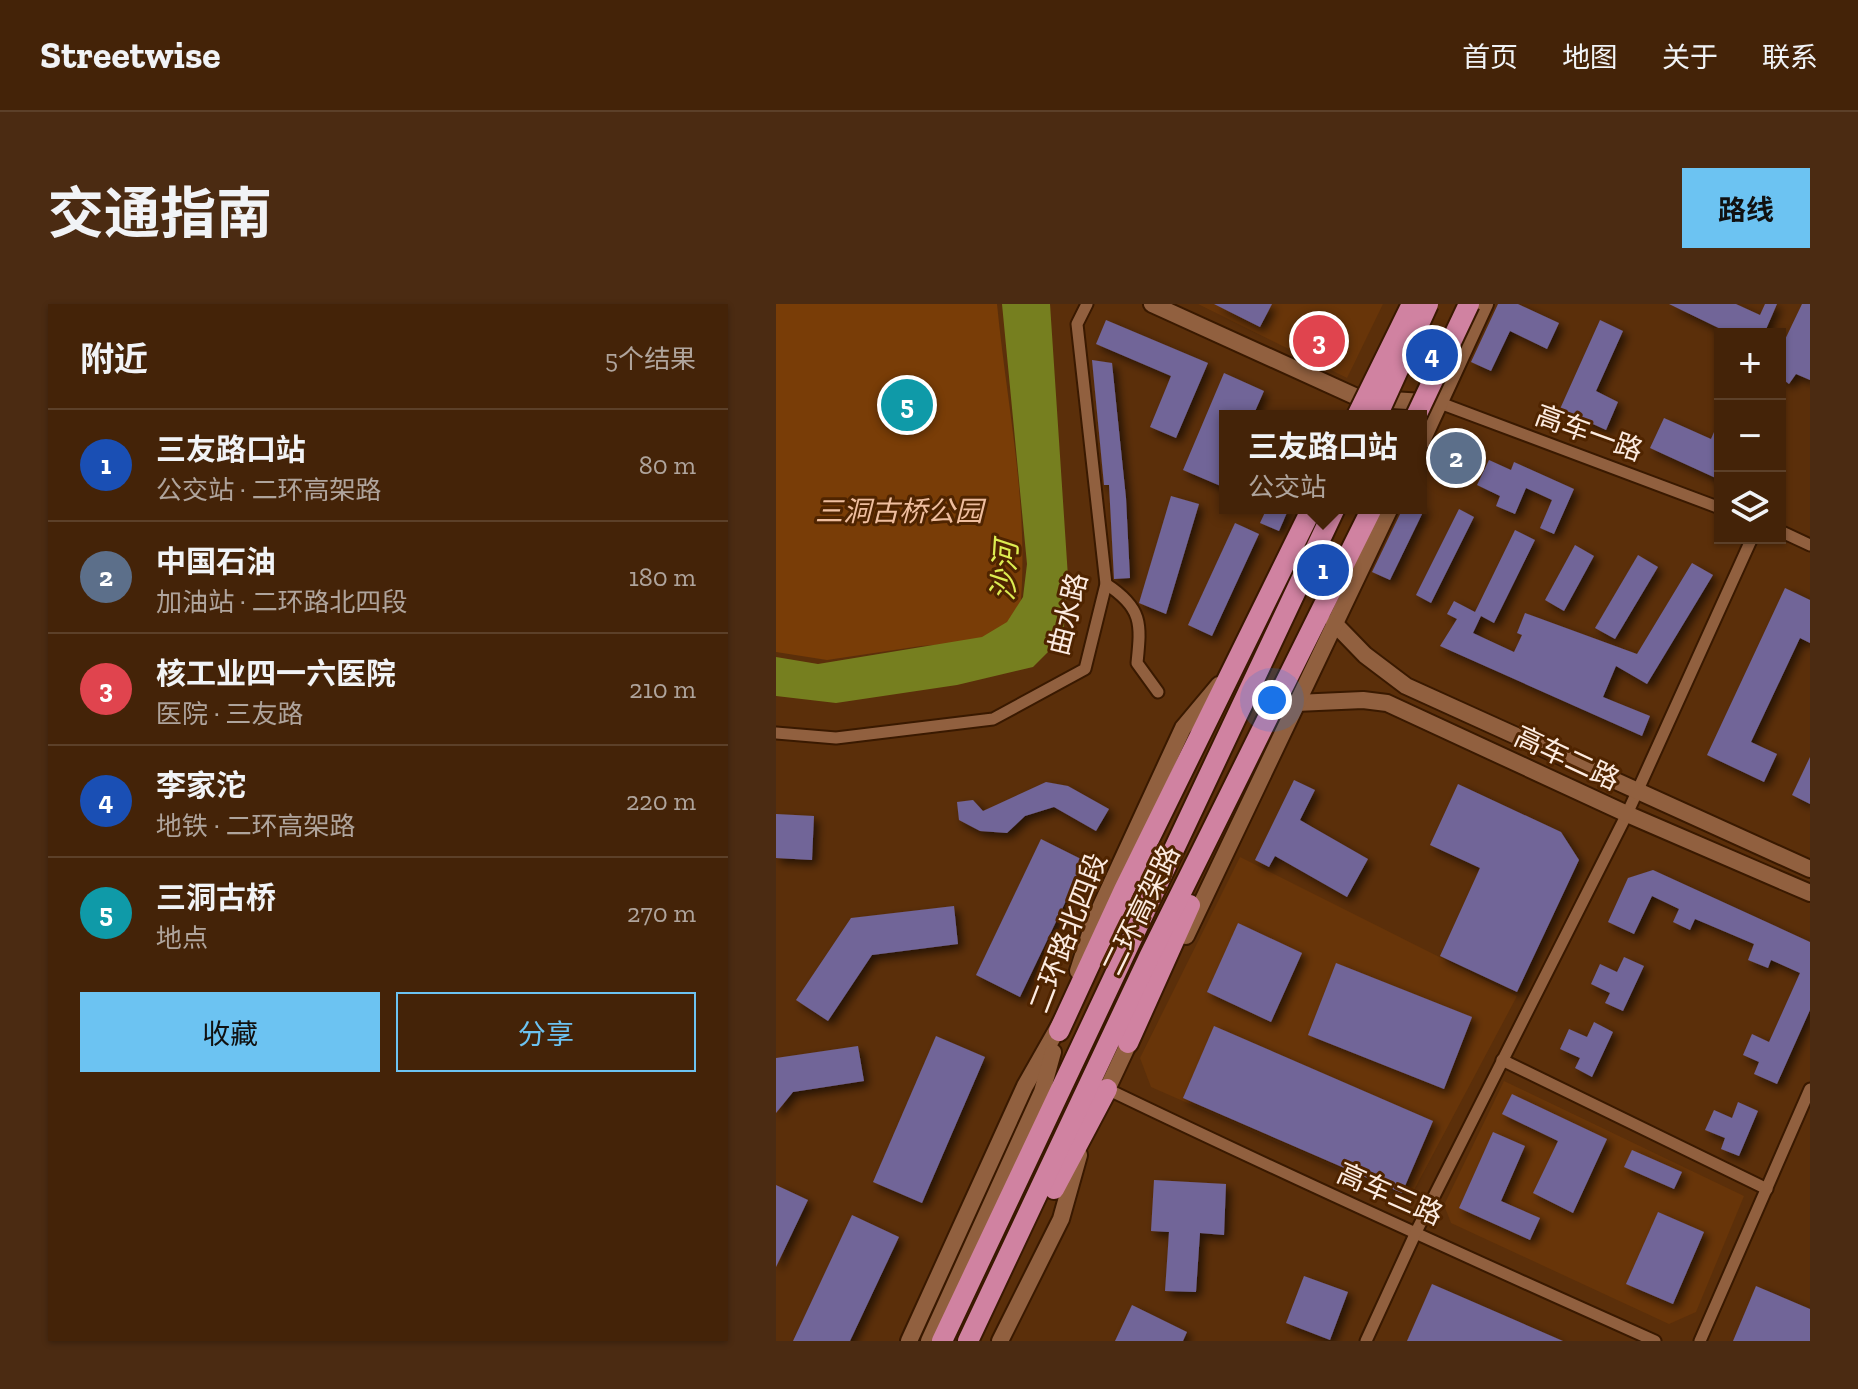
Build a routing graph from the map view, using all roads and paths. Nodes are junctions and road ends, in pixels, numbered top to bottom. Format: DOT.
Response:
graph roads {
  1 [pos="1087,304"];
  2 [pos="1152,304"];
  3 [pos="1404,304"];
  4 [pos="1412,304"];
  5 [pos="1428,304"];
  6 [pos="1485,304"];
  7 [pos="1464,313"];
  8 [pos="1440,403"];
  9 [pos="1356,410"];
  10 [pos="1380,410"];
  11 [pos="1419,410"];
  12 [pos="1426,410"];
  13 [pos="1427,430"];
  14 [pos="1714,506"];
  15 [pos="1306,514"];
  16 [pos="1306,514"];
  17 [pos="1332,514"];
  18 [pos="1369,514"];
  19 [pos="1376,514"];
  20 [pos="1387,514"];
  21 [pos="1786,534"];
  22 [pos="1749,544"];
  23 [pos="1810,545"];
  24 [pos="1106,584"];
  25 [pos="1334,623"];
  26 [pos="1158,692"];
  27 [pos="1296,703"];
  28 [pos="776,733"];
  29 [pos="1636,792"];
  30 [pos="1627,814"];
  31 [pos="1810,869"];
  32 [pos="1810,893"];
  33 [pos="1059,1031"];
  34 [pos="1128,1043"];
  35 [pos="1502,1060"];
  36 [pos="1107,1089"];
  37 [pos="1810,1089"];
  38 [pos="1077,1160"];
  39 [pos="1767,1189"];
  40 [pos="1417,1230"];
  41 [pos="909,1341"];
  42 [pos="929,1341"];
  43 [pos="942,1341"];
  44 [pos="968,1341"];
  45 [pos="983,1341"];
  46 [pos="991,1341"];
  47 [pos="1000,1341"];
  48 [pos="1366,1341"];
  49 [pos="1655,1341"];
  50 [pos="1700,1341"];
  1 -- 24 [label="street, 曲水路"];
  2 -- 9 [label="main road"];
  3 -- 9 [label="main road"];
  4 -- 9 [label="highway, bridge"];
  5 -- 10 [label="highway, bridge"];
  6 -- 8 [label="main road"];
  7 -- 11 [label="highway, bridge"];
  7 -- 12 [label="highway, bridge"];
  8 -- 9 [label="main road"];
  8 -- 13 [label="main road"];
  8 -- 14 [label="street, 高车一路"];
  15 -- 33 [label="highway"];
  16 -- 33 [label="main road, 二环路北四段"];
  17 -- 43 [label="highway, 二环高架路"];
  18 -- 44 [label="highway, 二环高架路"];
  19 -- 34 [label="highway"];
  20 -- 25 [label="main road"];
  21 -- 23 [label="street"];
  22 -- 29 [label="street"];
  24 -- 26 [label="street"];
  24 -- 28 [label="street, 曲水路"];
  25 -- 27 [label="main road"];
  25 -- 29 [label="main road, 高车二路"];
  27 -- 30 [label="main road, 高车二路"];
  27 -- 34 [label="main road"];
  29 -- 30 [label="street"];
  29 -- 31 [label="main road, 高车二路"];
  30 -- 32 [label="main road, 高车二路"];
  30 -- 35 [label="street"];
  33 -- 41 [label="main road, 二环路北四段"];
  33 -- 42 [label="main road"];
  34 -- 36 [label="main road"];
  35 -- 39 [label="street"];
  35 -- 40 [label="street"];
  36 -- 38 [label="main road"];
  36 -- 40 [label="street, 高车三路"];
  36 -- 45 [label="highway"];
  37 -- 39 [label="street"];
  38 -- 46 [label="main road"];
  38 -- 47 [label="main road"];
  39 -- 50 [label="street"];
  40 -- 48 [label="street"];
  40 -- 49 [label="street, 高车三路"];
}
